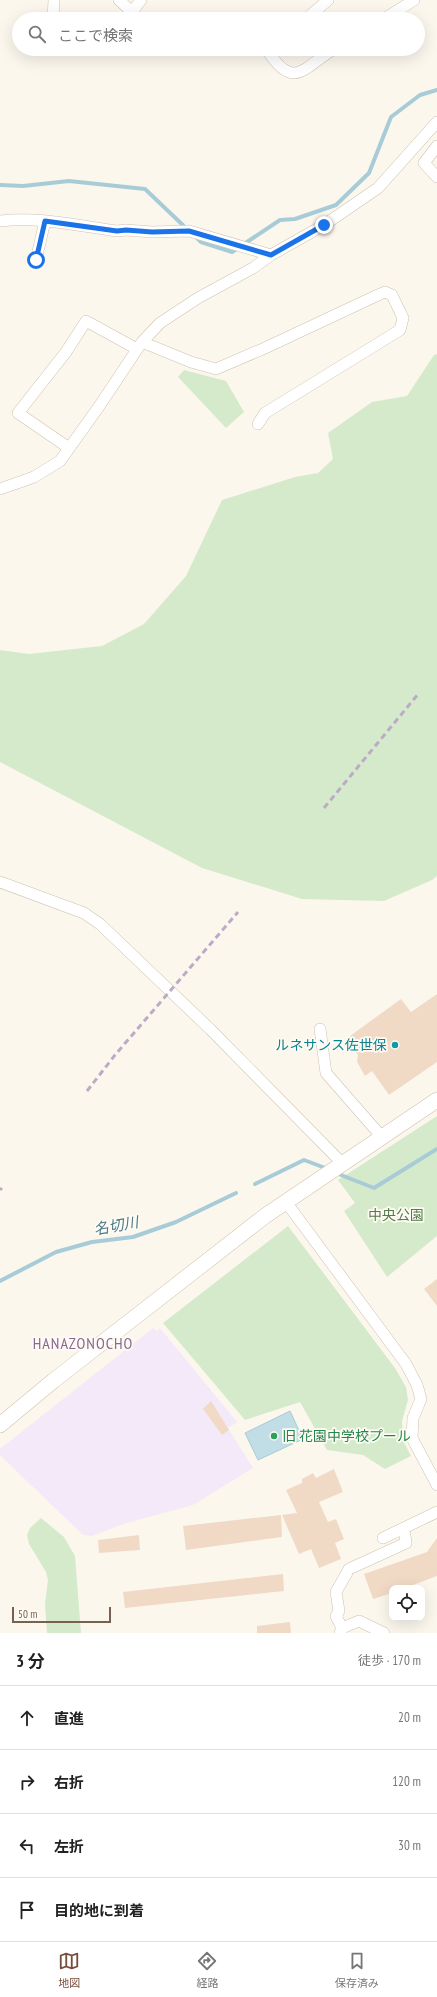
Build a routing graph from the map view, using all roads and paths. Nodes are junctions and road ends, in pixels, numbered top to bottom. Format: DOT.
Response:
graph roads {
  1 [pos="54,0"];
  2 [pos="119,0"];
  3 [pos="141,0"];
  4 [pos="328,0"];
  5 [pos="414,0"];
  6 [pos="53,12"];
  7 [pos="314,12"];
  8 [pos="395,12"];
  9 [pos="271,56"];
  10 [pos="324,56"];
  11 [pos="437,122"];
  12 [pos="437,146"];
  13 [pos="437,177"];
  14 [pos="45,221"];
  15 [pos="0,222"];
  16 [pos="271,255"];
  17 [pos="36,260"];
  18 [pos="140,345"];
  19 [pos="258,424"];
  20 [pos="69,448"];
  21 [pos="0,489"];
  22 [pos="0,882"];
  23 [pos="320,1029"];
  24 [pos="437,1100"];
  25 [pos="381,1136"];
  26 [pos="340,1164"];
  27 [pos="286,1202"];
  28 [pos="0,1425"];
  29 [pos="437,1484"];
  30 [pos="437,1512"];
  31 [pos="404,1528"];
  32 [pos="383,1538"];
  33 [pos="341,1630"];
  34 [pos="384,1633"];
  1 -- 6 [label="street"];
  2 -- 3 [label="street"];
  4 -- 7 [label="street"];
  5 -- 8 [label="street"];
  9 -- 10 [label="street"];
  11 -- 16 [label="street"];
  12 -- 13 [label="street"];
  14 -- 15 [label="street"];
  14 -- 16 [label="street"];
  14 -- 17 [label="street"];
  16 -- 18 [label="street"];
  18 -- 19 [label="street"];
  18 -- 20 [label="street"];
  18 -- 20 [label="street"];
  20 -- 21 [label="street"];
  22 -- 26 [label="street"];
  23 -- 25 [label="street"];
  24 -- 25 [label="street"];
  25 -- 26 [label="street"];
  26 -- 27 [label="street"];
  27 -- 28 [label="street"];
  27 -- 29 [label="street"];
  30 -- 31 [label="street"];
  31 -- 32 [label="street"];
  31 -- 33 [label="street"];
  33 -- 34 [label="street"];
}
